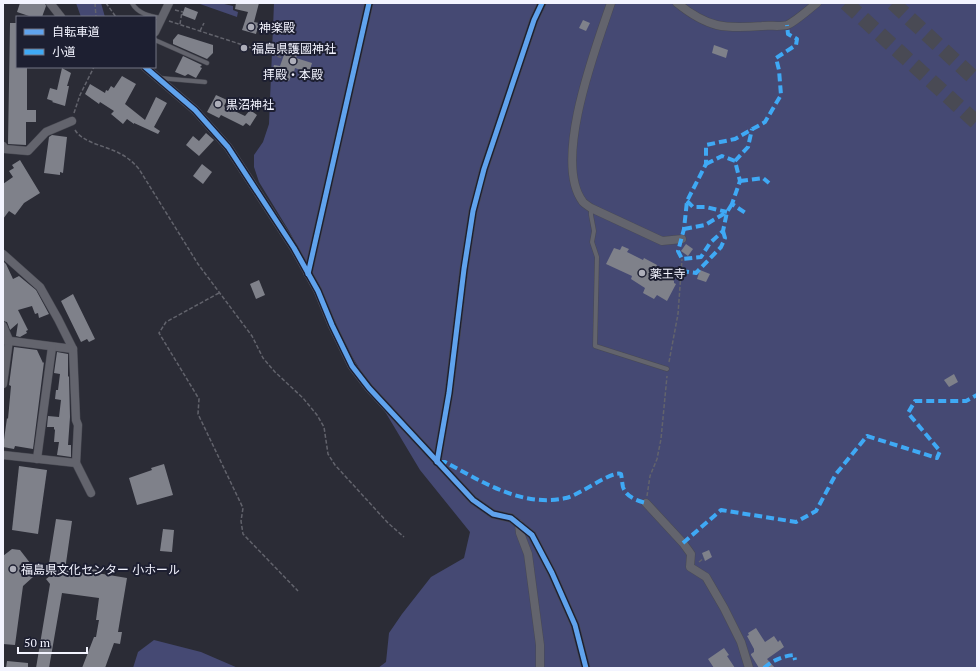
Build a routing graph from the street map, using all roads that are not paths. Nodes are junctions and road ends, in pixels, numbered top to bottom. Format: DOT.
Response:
graph roads {
  1 [pos="50,3"];
  2 [pos="132,3"];
  3 [pos="169,3"];
  4 [pos="369,3"];
  5 [pos="542,3"];
  6 [pos="611,3"];
  7 [pos="677,3"];
  8 [pos="817,3"];
  9 [pos="60,16"];
  10 [pos="152,16"];
  11 [pos="156,17"];
  12 [pos="162,18"];
  13 [pos="156,30"];
  14 [pos="156,40"];
  15 [pos="207,63"];
  16 [pos="147,68"];
  17 [pos="158,78"];
  18 [pos="205,82"];
  19 [pos="72,121"];
  20 [pos="3,146"];
  21 [pos="591,208"];
  22 [pos="682,239"];
  23 [pos="3,254"];
  24 [pos="308,274"];
  25 [pos="3,326"];
  26 [pos="6,340"];
  27 [pos="52,347"];
  28 [pos="73,349"];
  29 [pos="667,369"];
  30 [pos="3,384"];
  31 [pos="3,455"];
  32 [pos="36,459"];
  33 [pos="437,462"];
  34 [pos="76,463"];
  35 [pos="91,493"];
  36 [pos="646,503"];
  37 [pos="519,524"];
  38 [pos="540,668"];
  39 [pos="586,668"];
  40 [pos="749,668"];
  1 -- 9 [label="street"];
  2 -- 10 [label="lane"];
  3 -- 12 [label="street"];
  4 -- 24 [label="street"];
  5 -- 33 [label="street"];
  6 -- 21 [label="street"];
  7 -- 8 [label="street"];
  11 -- 12 [label="lane"];
  12 -- 13 [label="street"];
  14 -- 15 [label="lane"];
  16 -- 17 [label="street"];
  17 -- 18 [label="lane"];
  17 -- 24 [label="street"];
  19 -- 20 [label="street"];
  21 -- 22 [label="street"];
  21 -- 29 [label="lane"];
  23 -- 28 [label="street"];
  24 -- 33 [label="street"];
  25 -- 26 [label="street"];
  26 -- 27 [label="street"];
  26 -- 30 [label="street"];
  27 -- 28 [label="street"];
  27 -- 32 [label="street"];
  28 -- 34 [label="street"];
  31 -- 32 [label="street"];
  32 -- 34 [label="street"];
  33 -- 37 [label="street"];
  34 -- 35 [label="street"];
  36 -- 40 [label="street"];
  37 -- 38 [label="street"];
  37 -- 39 [label="street"];
}
